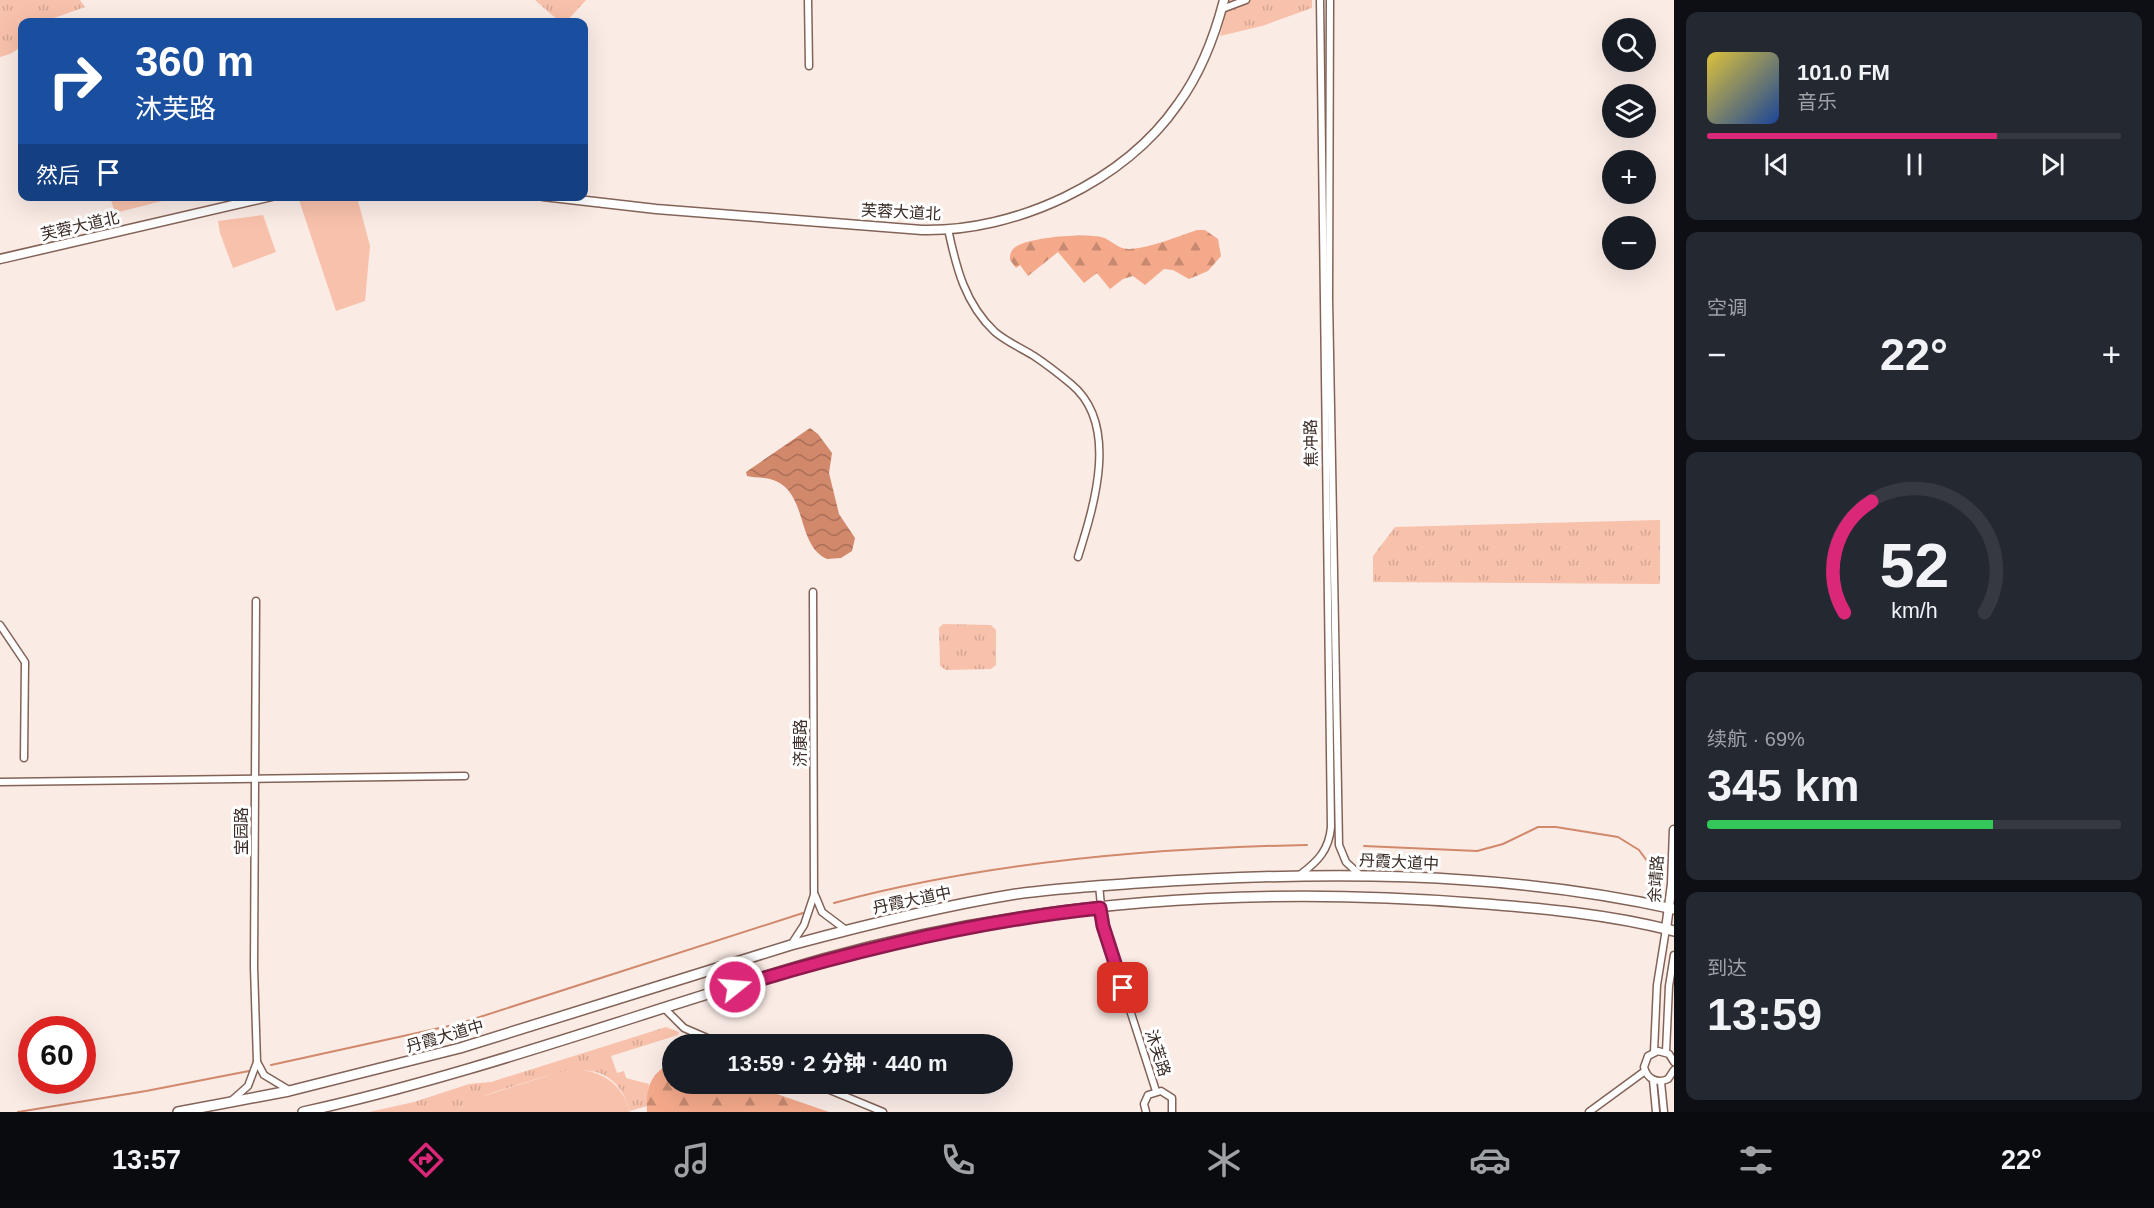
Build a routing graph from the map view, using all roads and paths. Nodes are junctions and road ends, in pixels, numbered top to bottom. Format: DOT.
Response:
graph roads {
  1 [pos="808,0"];
  2 [pos="1246,0"];
  3 [pos="1320,0"];
  4 [pos="1330,0"];
  5 [pos="1223,4"];
  6 [pos="809,66"];
  7 [pos="250,201"];
  8 [pos="586,201"];
  9 [pos="948,229"];
  10 [pos="0,259"];
  11 [pos="1078,557"];
  12 [pos="813,592"];
  13 [pos="256,601"];
  14 [pos="0,624"];
  15 [pos="24,759"];
  16 [pos="465,776"];
  17 [pos="254,779"];
  18 [pos="0,782"];
  19 [pos="1674,830"];
  20 [pos="1301,874"];
  21 [pos="1359,874"];
  22 [pos="1099,885"];
  23 [pos="814,895"];
  24 [pos="1100,908"];
  25 [pos="1672,909"];
  26 [pos="846,930"];
  27 [pos="1670,930"];
  28 [pos="791,945"];
  29 [pos="1674,955"];
  30 [pos="664,1009"];
  31 [pos="698,1034"];
  32 [pos="1654,1052"];
  33 [pos="1666,1052"];
  34 [pos="257,1062"];
  35 [pos="1674,1062"];
  36 [pos="1674,1070"];
  37 [pos="1645,1071"];
  38 [pos="1653,1080"];
  39 [pos="1660,1082"];
  40 [pos="289,1091"];
  41 [pos="1156,1091"];
  42 [pos="840,1094"];
  43 [pos="230,1102"];
  44 [pos="178,1112"];
  45 [pos="303,1112"];
  46 [pos="883,1112"];
  47 [pos="1146,1112"];
  48 [pos="1172,1112"];
  49 [pos="1589,1112"];
  50 [pos="1656,1112"];
  51 [pos="1664,1112"];
  1 -- 6 [label="street"];
  2 -- 5 [label="street"];
  3 -- 20 [label="street, 焦冲路"];
  4 -- 21 [label="street, 焦冲路"];
  5 -- 9 [label="main road, 芙蓉大道北"];
  7 -- 10 [label="main road, 芙蓉大道北"];
  8 -- 9 [label="main road, 芙蓉大道北"];
  9 -- 11 [label="street"];
  12 -- 23 [label="street, 济康路"];
  13 -- 17 [label="street, 宝园路"];
  14 -- 15 [label="street"];
  16 -- 17 [label="street"];
  17 -- 18 [label="street"];
  17 -- 34 [label="street, 宝园路"];
  19 -- 25 [label="main road, 余靖路"];
  20 -- 21 [label="main road, 丹霞大道中"];
  20 -- 22 [label="main road, 丹霞大道中"];
  21 -- 25 [label="main road, 丹霞大道中"];
  22 -- 24 [label="street, 沐芙路"];
  22 -- 26 [label="main road, 丹霞大道中"];
  23 -- 26 [label="street"];
  23 -- 28 [label="street, 济康路"];
  24 -- 27 [label="main road"];
  24 -- 30 [label="main road"];
  24 -- 41 [label="street, 沐芙路"];
  25 -- 27 [label="main road, 余靖路"];
  26 -- 28 [label="main road, 丹霞大道中"];
  27 -- 32 [label="street"];
  28 -- 40 [label="main road, 丹霞大道中"];
  29 -- 33 [label="street"];
  30 -- 31 [label="street"];
  30 -- 45 [label="main road"];
  32 -- 33 [label="street"];
  32 -- 37 [label="street"];
  33 -- 35 [label="street"];
  34 -- 40 [label="street"];
  34 -- 43 [label="street, 宝园路"];
  36 -- 39 [label="street"];
  37 -- 38 [label="street"];
  37 -- 49 [label="street"];
  38 -- 39 [label="street"];
  38 -- 50 [label="street"];
  39 -- 51 [label="street"];
  40 -- 43 [label="main road, 丹霞大道中"];
  41 -- 47 [label="street"];
  41 -- 48 [label="street"];
  42 -- 46 [label="street"];
  43 -- 44 [label="main road, 丹霞大道中"];
}
